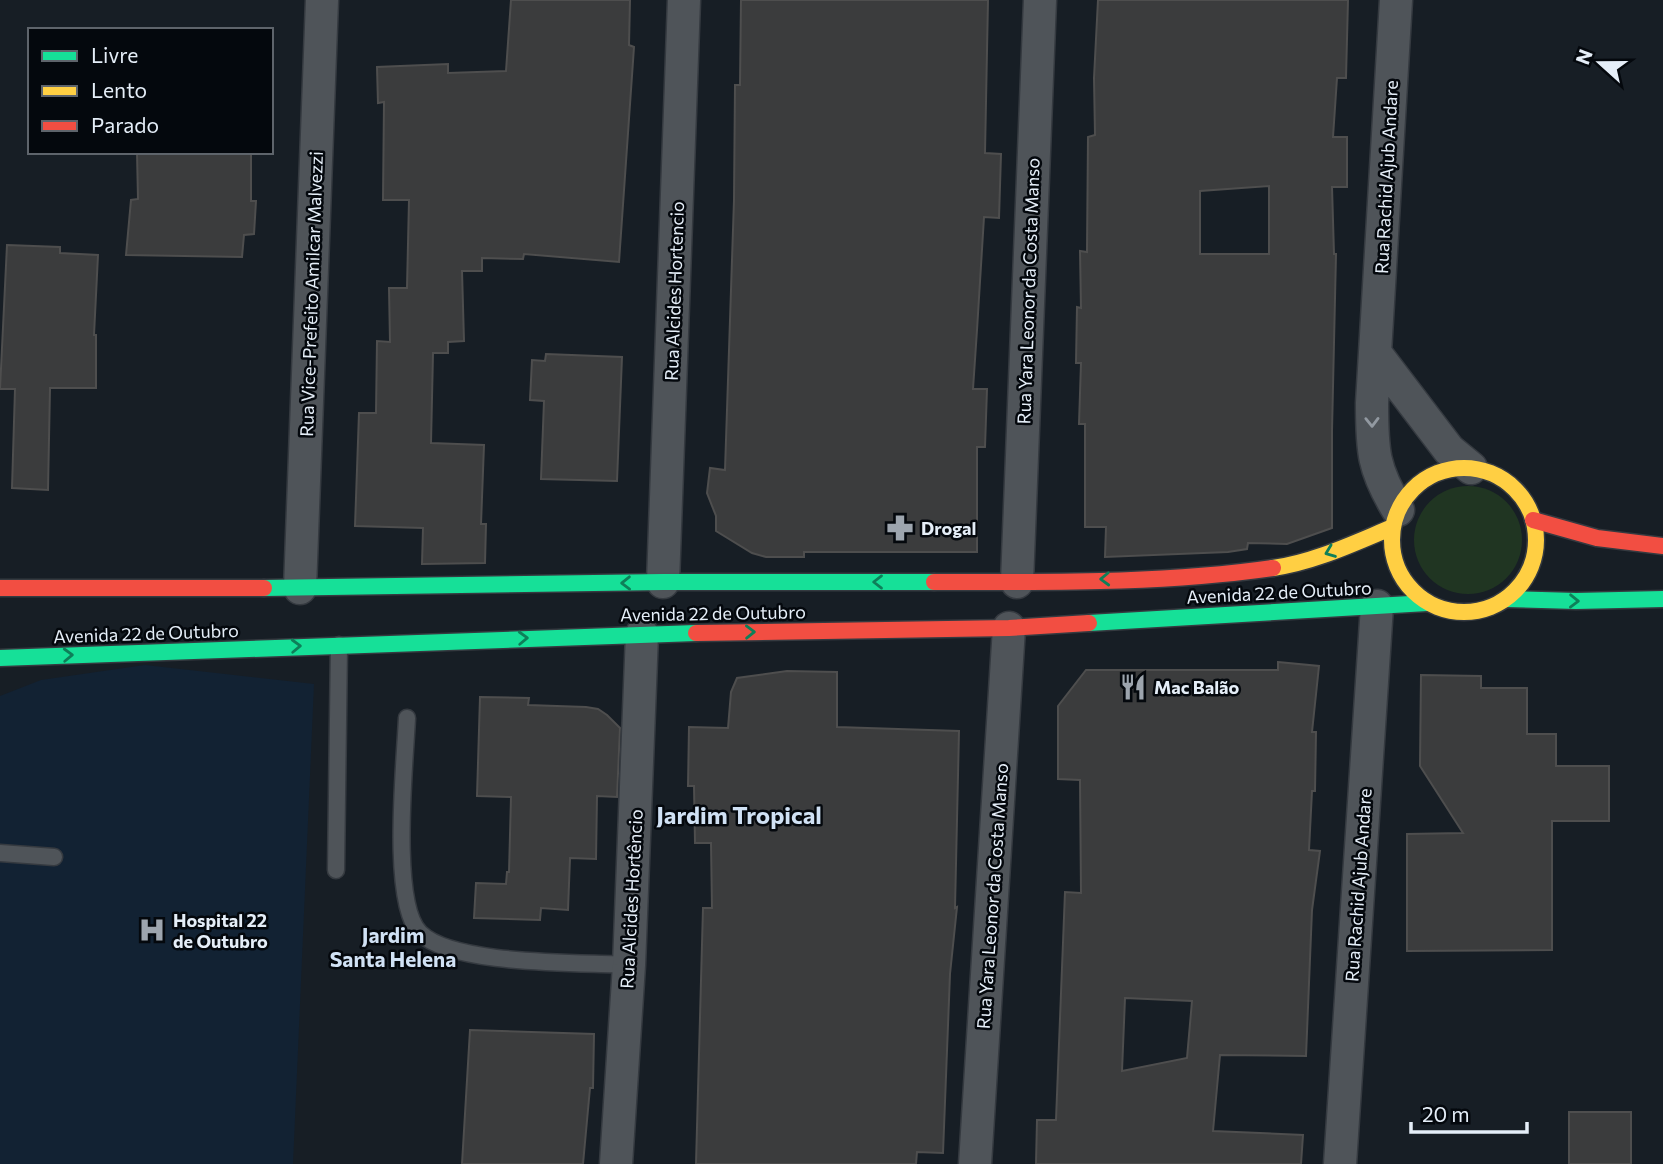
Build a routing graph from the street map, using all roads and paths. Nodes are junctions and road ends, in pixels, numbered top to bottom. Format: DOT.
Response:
graph roads {
  1 [pos="322,0"];
  2 [pos="684,0"];
  3 [pos="1040,0"];
  4 [pos="1396,0"];
  5 [pos="1376,354"];
  6 [pos="1471,468"];
  7 [pos="1395,519"];
  8 [pos="1533,520"];
  9 [pos="1663,545"];
  10 [pos="663,582"];
  11 [pos="1017,582"];
  12 [pos="0,588"];
  13 [pos="300,588"];
  14 [pos="1506,599"];
  15 [pos="1663,599"];
  16 [pos="1427,603"];
  17 [pos="1377,606"];
  18 [pos="1009,628"];
  19 [pos="642,634"];
  20 [pos="339,645"];
  21 [pos="0,658"];
  22 [pos="407,718"];
  23 [pos="0,853"];
  24 [pos="54,857"];
  25 [pos="336,870"];
  26 [pos="629,965"];
  27 [pos="616,1164"];
  28 [pos="975,1164"];
  29 [pos="1340,1164"];
  1 -- 13 [label="street, Rua Vice-Prefeito Amilcar Malvezzi"];
  2 -- 10 [label="street, Rua Alcides Hortencio"];
  3 -- 11 [label="street, Rua Yara Leonor da Costa Manso"];
  4 -- 5 [label="street, Rua Rachid Ajub Andare"];
  5 -- 6 [label="street"];
  5 -- 7 [label="street, Rua Rachid Ajub Andare, one-way"];
  6 -- 7 [label="street"];
  6 -- 8 [label="street"];
  7 -- 11 [label="street, Avenida 22 de Outubro, one-way"];
  7 -- 16 [label="street"];
  8 -- 9 [label="street"];
  8 -- 14 [label="street"];
  11 -- 10 [label="street, Avenida 22 de Outubro, one-way"];
  10 -- 13 [label="street, Avenida 22 de Outubro, one-way"];
  12 -- 13 [label="street, Avenida 22 de Outubro"];
  14 -- 15 [label="street, one-way"];
  14 -- 16 [label="street"];
  16 -- 17 [label="street, Avenida 22 de Outubro"];
  17 -- 18 [label="street, Avenida 22 de Outubro"];
  17 -- 29 [label="street, Rua Rachid Ajub Andare"];
  19 -- 18 [label="street, Avenida 22 de Outubro, one-way"];
  18 -- 28 [label="street, Rua Yara Leonor da Costa Manso"];
  20 -- 19 [label="street, Avenida 22 de Outubro, one-way"];
  19 -- 26 [label="street, Rua Alcides Hortêncio"];
  21 -- 20 [label="street, Avenida 22 de Outubro, one-way"];
  20 -- 25 [label="lane"];
  22 -- 26 [label="lane"];
  23 -- 24 [label="lane"];
  26 -- 27 [label="street, Rua Alcides Hortêncio"];
}
